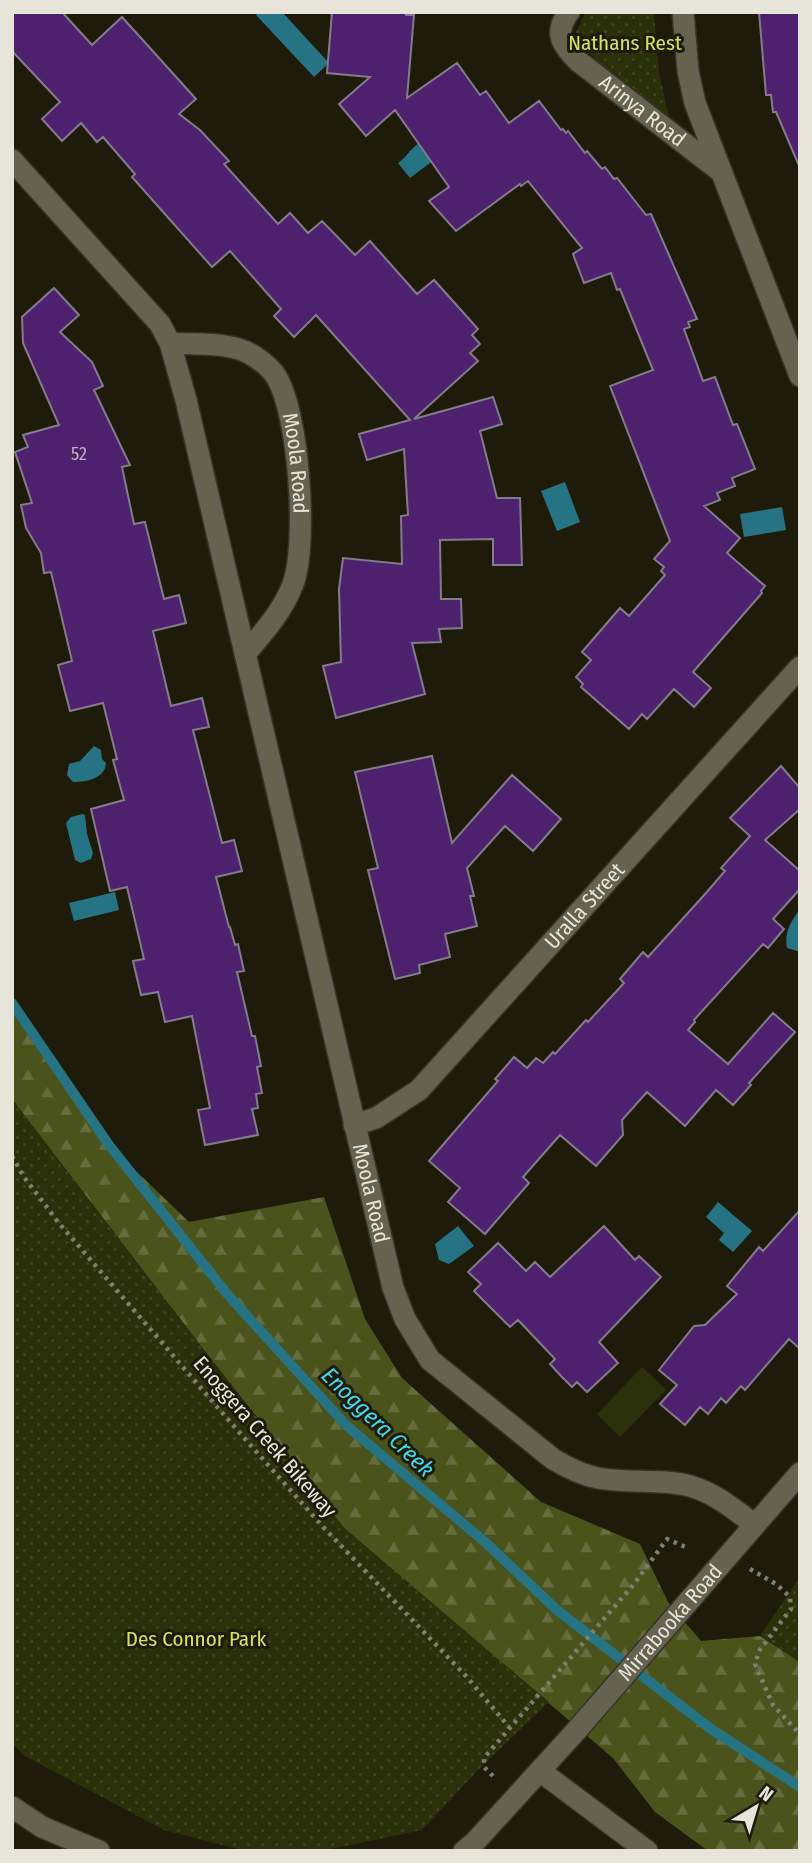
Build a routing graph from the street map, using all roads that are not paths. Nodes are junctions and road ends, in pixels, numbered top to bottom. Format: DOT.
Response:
graph roads {
  1 [pos="569,12"];
  2 [pos="683,12"];
  3 [pos="12,160"];
  4 [pos="720,171"];
  5 [pos="170,343"];
  6 [pos="800,376"];
  7 [pos="245,654"];
  8 [pos="800,667"];
  9 [pos="355,1125"];
  10 [pos="800,1474"];
  11 [pos="755,1525"];
  12 [pos="540,1771"];
  13 [pos="12,1807"];
  14 [pos="78,1846"];
  15 [pos="99,1851"];
  16 [pos="464,1851"];
  17 [pos="647,1851"];
  1 -- 4 [label="street, Arinya Road"];
  2 -- 4 [label="street, Arinya Road"];
  3 -- 5 [label="street, Moola Road"];
  4 -- 6 [label="street, Arinya Road"];
  5 -- 7 [label="street, Moola Road"];
  5 -- 7 [label="street, Moola Road"];
  7 -- 9 [label="street, Moola Road"];
  8 -- 9 [label="street, Uralla Street"];
  9 -- 11 [label="street, Moola Road"];
  10 -- 11 [label="street, Mirrabooka Road"];
  11 -- 12 [label="street, Mirrabooka Road"];
  12 -- 16 [label="street, Mirrabooka Road"];
  12 -- 17 [label="street"];
  13 -- 14 [label="street"];
  14 -- 15 [label="street"];
}
